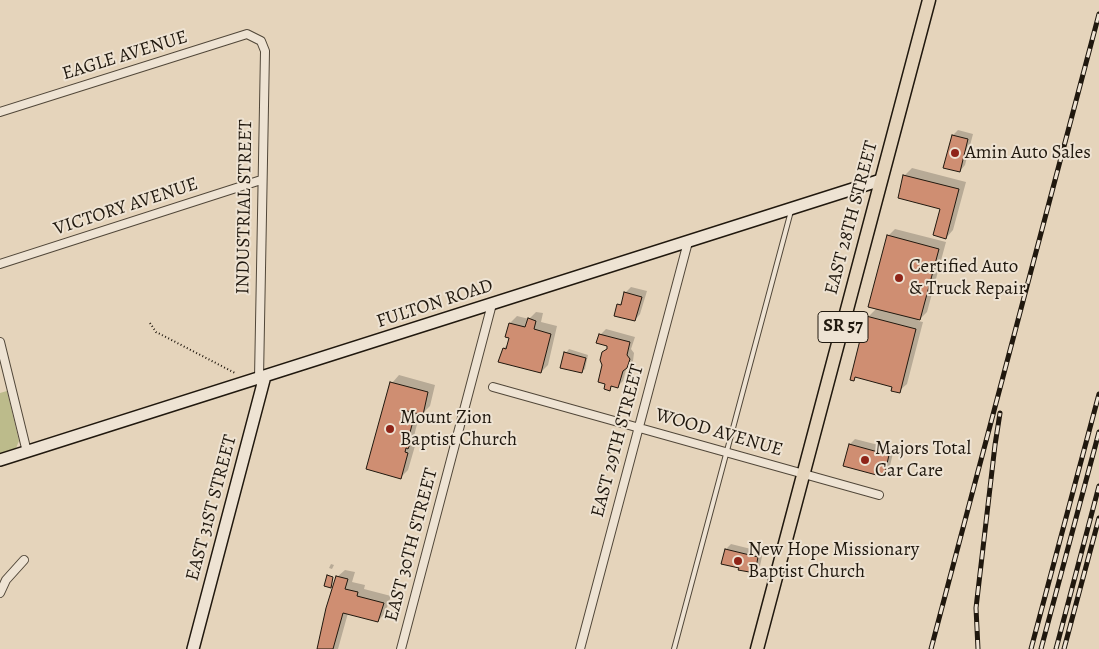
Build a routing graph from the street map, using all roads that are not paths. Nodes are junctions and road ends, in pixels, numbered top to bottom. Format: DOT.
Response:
graph roads {
  1 [pos="929,0"];
  2 [pos="259,39"];
  3 [pos="0,112"];
  4 [pos="261,180"];
  5 [pos="881,180"];
  6 [pos="792,208"];
  7 [pos="688,242"];
  8 [pos="0,264"];
  9 [pos="492,304"];
  10 [pos="0,342"];
  11 [pos="262,377"];
  12 [pos="492,387"];
  13 [pos="639,428"];
  14 [pos="27,452"];
  15 [pos="726,452"];
  16 [pos="0,460"];
  17 [pos="804,474"];
  18 [pos="879,496"];
  19 [pos="24,560"];
  20 [pos="0,593"];
  21 [pos="193,649"];
  22 [pos="401,649"];
  23 [pos="580,649"];
  24 [pos="674,649"];
  25 [pos="758,649"];
  1 -- 5 [label="main road, EAST 28TH STREET / SR 57"];
  2 -- 3 [label="street, EAGLE AVENUE"];
  2 -- 4 [label="street, INDUSTRIAL STREET"];
  4 -- 8 [label="street, VICTORY AVENUE"];
  4 -- 11 [label="street, INDUSTRIAL STREET"];
  5 -- 6 [label="street, FULTON ROAD"];
  5 -- 17 [label="main road, EAST 28TH STREET / SR 57"];
  6 -- 7 [label="street, FULTON ROAD"];
  6 -- 15 [label="lane"];
  7 -- 9 [label="street, FULTON ROAD"];
  7 -- 13 [label="street, EAST 29TH STREET"];
  9 -- 11 [label="street, FULTON ROAD"];
  9 -- 22 [label="street, EAST 30TH STREET"];
  10 -- 14 [label="street"];
  11 -- 14 [label="street, FULTON ROAD"];
  11 -- 21 [label="street, EAST 31ST STREET"];
  12 -- 13 [label="street, WOOD AVENUE"];
  13 -- 15 [label="street, WOOD AVENUE"];
  13 -- 23 [label="street, EAST 29TH STREET"];
  14 -- 16 [label="street, FULTON ROAD"];
  15 -- 17 [label="street, WOOD AVENUE"];
  15 -- 24 [label="lane"];
  17 -- 18 [label="street, WOOD AVENUE"];
  17 -- 25 [label="main road, EAST 28TH STREET / SR 57"];
  19 -- 20 [label="street"];
}
